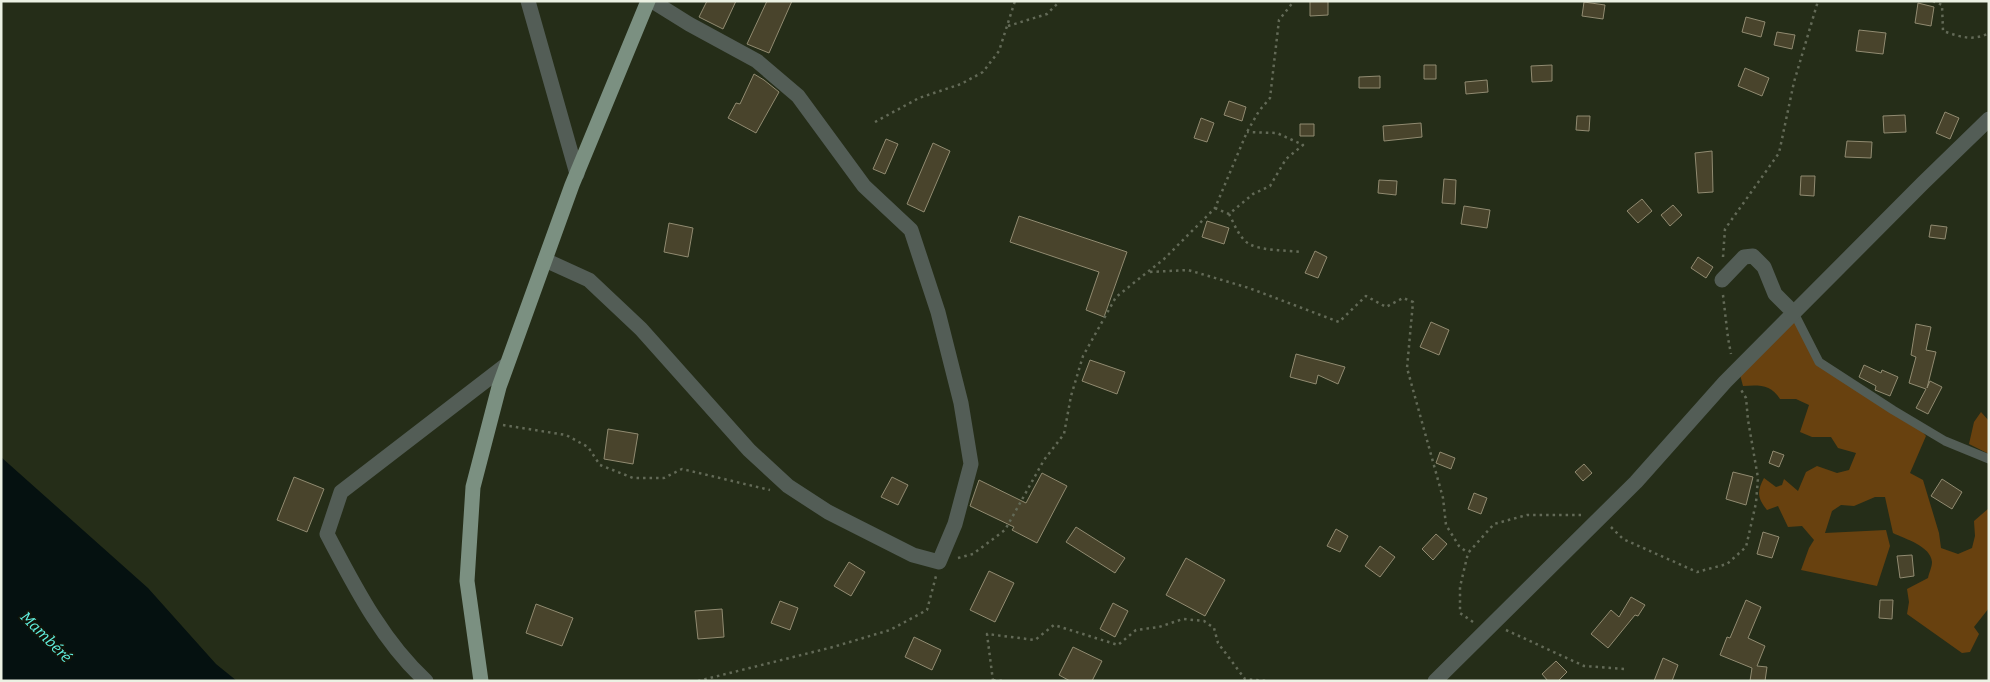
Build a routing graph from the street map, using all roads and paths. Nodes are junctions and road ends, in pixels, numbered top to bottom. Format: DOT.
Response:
graph roads {
  1 [pos="528,1"];
  2 [pos="648,1"];
  3 [pos="652,1"];
  4 [pos="1015,1"];
  5 [pos="1060,1"];
  6 [pos="1294,1"];
  7 [pos="1818,1"];
  8 [pos="1933,1"];
  9 [pos="1008,26"];
  10 [pos="1989,33"];
  11 [pos="1989,119"];
  12 [pos="875,122"];
  13 [pos="1248,132"];
  14 [pos="577,174"];
  15 [pos="1215,208"];
  16 [pos="1229,214"];
  17 [pos="1301,252"];
  18 [pos="545,260"];
  19 [pos="1148,272"];
  20 [pos="1722,280"];
  21 [pos="1794,312"];
  22 [pos="506,366"];
  23 [pos="1735,371"];
  24 [pos="489,423"];
  25 [pos="1989,459"];
  26 [pos="774,490"];
  27 [pos="1601,516"];
  28 [pos="1468,553"];
  29 [pos="940,562"];
  30 [pos="1492,624"];
  31 [pos="1467,628"];
  32 [pos="1625,669"];
  33 [pos="426,681"];
  34 [pos="481,681"];
  35 [pos="698,681"];
  36 [pos="994,681"];
  37 [pos="1004,681"];
  38 [pos="1266,681"];
  39 [pos="1435,681"];
  1 -- 14 [label="street"];
  2 -- 14 [label="main road"];
  3 -- 29 [label="street"];
  4 -- 9 [label="path"];
  5 -- 9 [label="path"];
  6 -- 13 [label="path"];
  7 -- 20 [label="path"];
  8 -- 10 [label="path"];
  9 -- 12 [label="path"];
  11 -- 21 [label="street"];
  13 -- 15 [label="path"];
  13 -- 16 [label="path"];
  14 -- 18 [label="main road"];
  15 -- 16 [label="path"];
  15 -- 19 [label="path"];
  16 -- 17 [label="path"];
  18 -- 22 [label="main road"];
  18 -- 29 [label="street"];
  19 -- 28 [label="path"];
  19 -- 29 [label="path"];
  20 -- 21 [label="street"];
  20 -- 23 [label="path"];
  21 -- 23 [label="street"];
  21 -- 25 [label="lane"];
  22 -- 24 [label="main road"];
  22 -- 33 [label="street"];
  23 -- 27 [label="street"];
  23 -- 27 [label="path"];
  24 -- 26 [label="path"];
  24 -- 34 [label="main road"];
  27 -- 28 [label="path"];
  27 -- 30 [label="street"];
  28 -- 31 [label="path"];
  29 -- 35 [label="path"];
  30 -- 32 [label="path"];
  30 -- 39 [label="street"];
  36 -- 37 [label="path"];
  36 -- 38 [label="path"];
}
